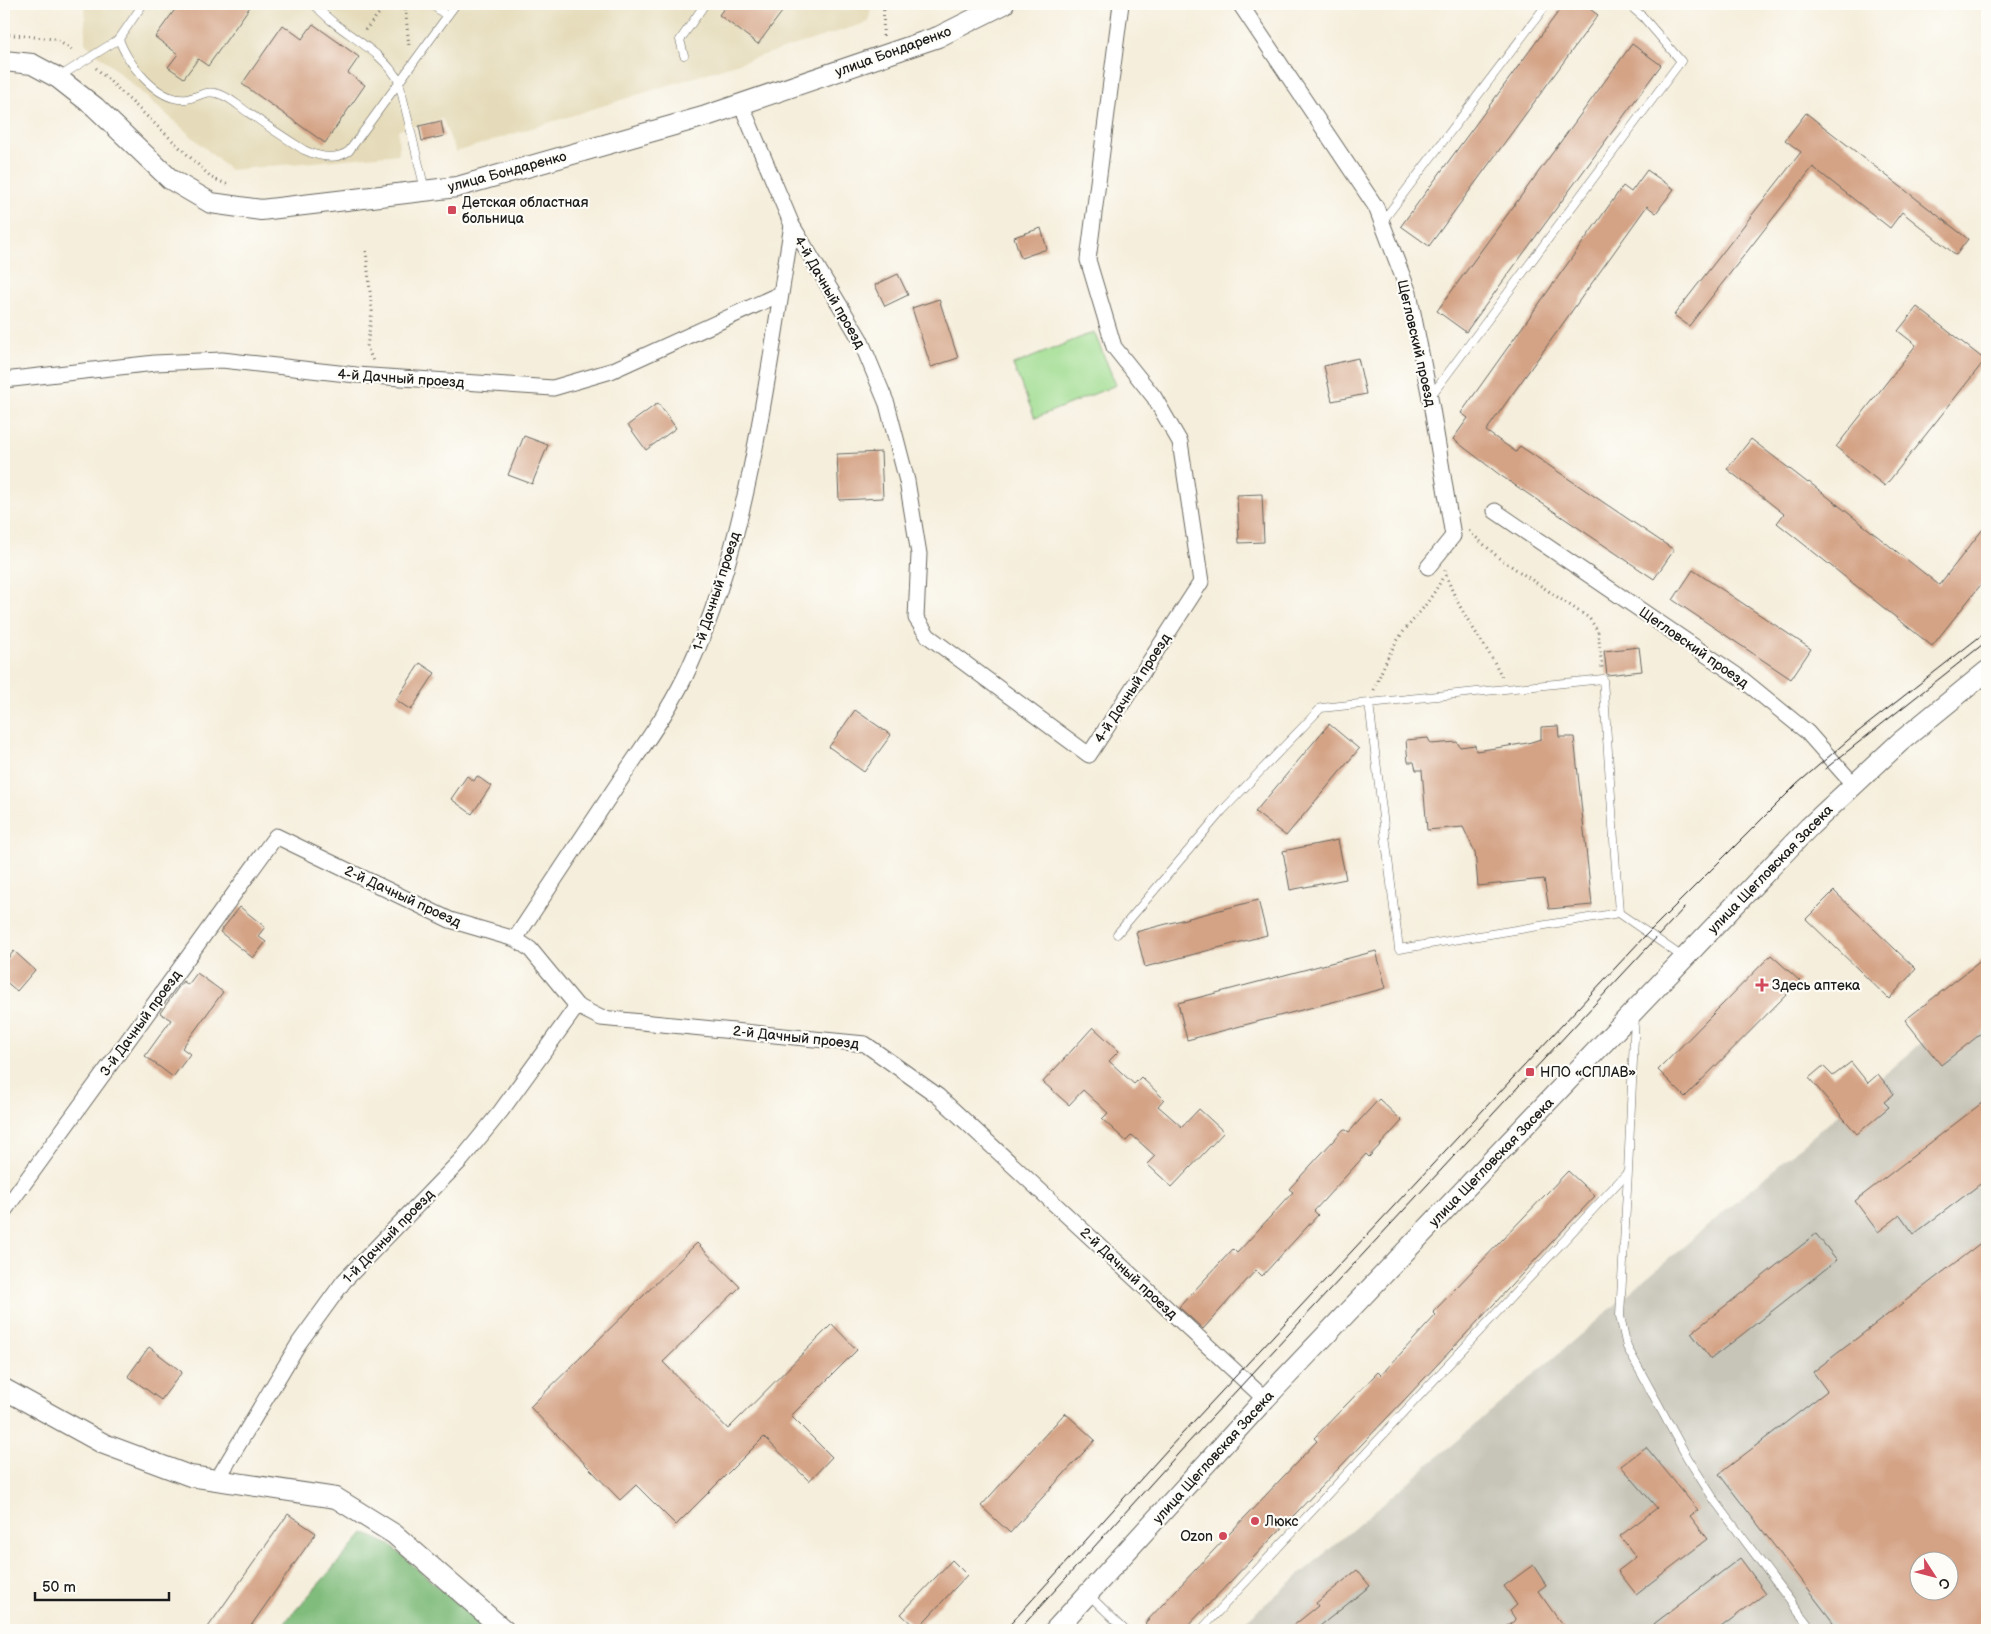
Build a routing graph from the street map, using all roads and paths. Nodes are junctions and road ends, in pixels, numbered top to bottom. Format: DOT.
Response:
graph roads {
  1 [pos="143,4"];
  2 [pos="314,4"];
  3 [pos="387,4"];
  4 [pos="405,4"];
  5 [pos="430,4"];
  6 [pos="456,4"];
  7 [pos="705,4"];
  8 [pos="884,4"];
  9 [pos="1004,4"];
  10 [pos="1121,4"];
  11 [pos="1131,4"];
  12 [pos="1240,4"];
  13 [pos="1547,4"];
  14 [pos="1628,4"];
  15 [pos="447,16"];
  16 [pos="1118,32"];
  17 [pos="4,34"];
  18 [pos="119,39"];
  19 [pos="357,41"];
  20 [pos="684,55"];
  21 [pos="883,56"];
  22 [pos="87,59"];
  23 [pos="4,61"];
  24 [pos="411,65"];
  25 [pos="58,78"];
  26 [pos="399,82"];
  27 [pos="741,104"];
  28 [pos="234,188"];
  29 [pos="425,190"];
  30 [pos="1382,222"];
  31 [pos="792,225"];
  32 [pos="366,251"];
  33 [pos="780,294"];
  34 [pos="379,377"];
  35 [pos="4,380"];
  36 [pos="1430,397"];
  37 [pos="1450,511"];
  38 [pos="1495,511"];
  39 [pos="1444,547"];
  40 [pos="1428,567"];
  41 [pos="1445,572"];
  42 [pos="1987,672"];
  43 [pos="1604,679"];
  44 [pos="1508,689"];
  45 [pos="1369,703"];
  46 [pos="1853,784"];
  47 [pos="276,836"];
  48 [pos="1619,913"];
  49 [pos="1117,934"];
  50 [pos="515,939"];
  51 [pos="1684,958"];
  52 [pos="577,1006"];
  53 [pos="1635,1010"];
  54 [pos="1628,1172"];
  55 [pos="4,1211"];
  56 [pos="4,1389"];
  57 [pos="1265,1399"];
  58 [pos="216,1480"];
  59 [pos="1088,1594"];
  60 [pos="504,1630"];
  61 [pos="1055,1630"];
  62 [pos="1125,1630"];
  63 [pos="1201,1630"];
  64 [pos="1812,1630"];
  1 -- 18 [label="lane"];
  2 -- 19 [label="lane"];
  3 -- 19 [label="path"];
  4 -- 24 [label="path"];
  5 -- 15 [label="lane"];
  6 -- 15 [label="lane"];
  7 -- 20 [label="lane"];
  8 -- 21 [label="path"];
  9 -- 21 [label="street, улица Бондаренко"];
  10 -- 16 [label="street, 4-й Дачный проезд"];
  11 -- 16 [label="street"];
  12 -- 30 [label="street, Щегловский проезд"];
  13 -- 30 [label="lane"];
  14 -- 36 [label="lane"];
  15 -- 24 [label="lane"];
  16 -- 31 [label="street, 4-й Дачный проезд"];
  17 -- 22 [label="path"];
  18 -- 22 [label="lane"];
  18 -- 26 [label="lane"];
  19 -- 26 [label="lane"];
  21 -- 27 [label="street, улица Бондаренко"];
  22 -- 25 [label="lane"];
  22 -- 28 [label="path"];
  23 -- 25 [label="street, улица Бондаренко"];
  24 -- 26 [label="lane"];
  25 -- 29 [label="street, улица Бондаренко"];
  26 -- 29 [label="lane"];
  27 -- 29 [label="street, улица Бондаренко"];
  27 -- 31 [label="street, 4-й Дачный проезд"];
  30 -- 36 [label="street, Щегловский проезд"];
  31 -- 33 [label="street, 1-й Дачный проезд"];
  32 -- 34 [label="path"];
  33 -- 34 [label="street, 4-й Дачный проезд"];
  33 -- 50 [label="street, 1-й Дачный проезд"];
  34 -- 35 [label="street, 4-й Дачный проезд"];
  36 -- 37 [label="street, Щегловский проезд"];
  37 -- 39 [label="street, Щегловский проезд"];
  37 -- 43 [label="path"];
  38 -- 46 [label="street, Щегловский проезд"];
  39 -- 40 [label="street, Щегловский проезд"];
  39 -- 41 [label="path"];
  41 -- 44 [label="path"];
  41 -- 45 [label="path"];
  42 -- 46 [label="street, улица Щегловская Засека"];
  43 -- 44 [label="lane"];
  43 -- 48 [label="lane"];
  44 -- 45 [label="lane"];
  45 -- 48 [label="lane"];
  45 -- 49 [label="lane"];
  46 -- 51 [label="street, улица Щегловская Засека"];
  47 -- 50 [label="street, 2-й Дачный проезд"];
  47 -- 55 [label="street, 3-й Дачный проезд"];
  48 -- 51 [label="lane"];
  50 -- 52 [label="street, 2-й Дачный проезд"];
  51 -- 53 [label="street, улица Щегловская Засека"];
  52 -- 57 [label="street, 2-й Дачный проезд"];
  52 -- 58 [label="street, 1-й Дачный проезд"];
  53 -- 54 [label="lane"];
  53 -- 57 [label="street, улица Щегловская Засека"];
  54 -- 63 [label="lane"];
  54 -- 64 [label="lane"];
  56 -- 58 [label="street"];
  57 -- 59 [label="street, улица Щегловская Засека"];
  58 -- 60 [label="street"];
  59 -- 61 [label="street, улица Щегловская Засека"];
  59 -- 62 [label="lane"];
}
